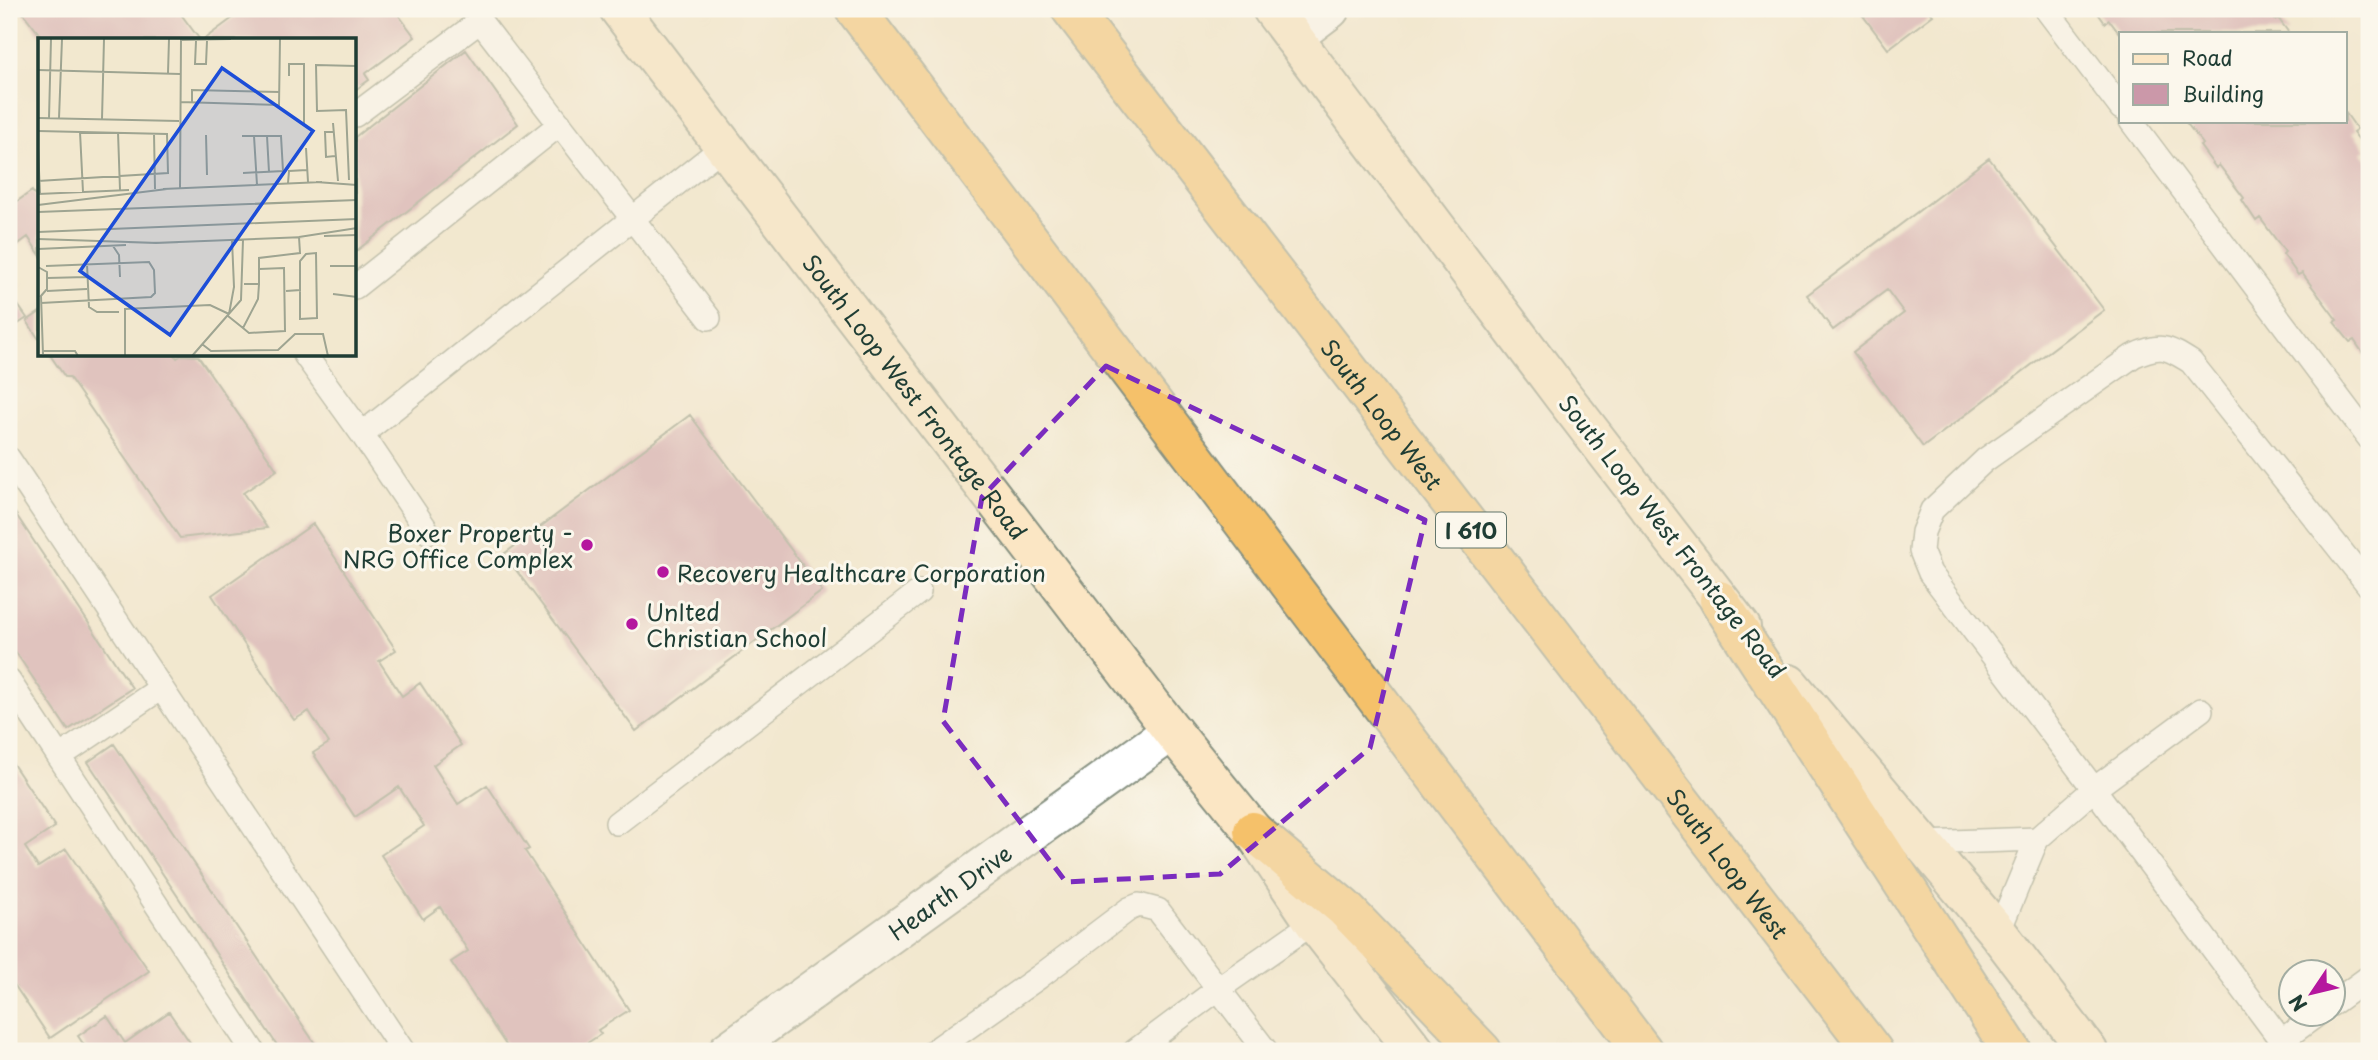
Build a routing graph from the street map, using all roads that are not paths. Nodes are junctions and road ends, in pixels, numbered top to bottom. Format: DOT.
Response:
graph roads {
  1 [pos="619,9"];
  2 [pos="855,9"];
  3 [pos="1071,9"];
  4 [pos="1330,9"];
  5 [pos="2046,9"];
  6 [pos="1283,23"];
  7 [pos="2119,105"];
  8 [pos="357,113"];
  9 [pos="2131,122"];
  10 [pos="560,124"];
  11 [pos="724,146"];
  12 [pos="634,218"];
  13 [pos="357,285"];
  14 [pos="709,318"];
  15 [pos="306,357"];
  16 [pos="362,434"];
  17 [pos="2369,438"];
  18 [pos="9,459"];
  19 [pos="428,532"];
  20 [pos="2369,586"];
  21 [pos="919,592"];
  22 [pos="1719,600"];
  23 [pos="9,681"];
  24 [pos="161,688"];
  25 [pos="2201,710"];
  26 [pos="1172,731"];
  27 [pos="59,757"];
  28 [pos="2094,789"];
  29 [pos="617,823"];
  30 [pos="1253,831"];
  31 [pos="2037,839"];
  32 [pos="1922,843"];
  33 [pos="1314,922"];
  34 [pos="1998,933"];
  35 [pos="2369,977"];
  36 [pos="1218,989"];
  37 [pos="2346,994"];
  38 [pos="2304,1028"];
  39 [pos="2285,1046"];
  40 [pos="253,1051"];
  41 [pos="403,1051"];
  42 [pos="728,1051"];
  43 [pos="934,1051"];
  44 [pos="1135,1051"];
  45 [pos="1266,1051"];
  46 [pos="1415,1051"];
  47 [pos="1482,1051"];
  48 [pos="1643,1051"];
  49 [pos="1873,1051"];
  50 [pos="2012,1051"];
  51 [pos="2088,1051"];
  1 -- 11 [label="main road, South Loop West Frontage Road"];
  2 -- 48 [label="highway"];
  3 -- 49 [label="highway, South Loop West / I 610"];
  4 -- 6 [label="street"];
  5 -- 7 [label="lane"];
  6 -- 22 [label="main road, South Loop West Frontage Road"];
  8 -- 10 [label="lane"];
  9 -- 17 [label="lane"];
  10 -- 12 [label="lane"];
  10 -- 13 [label="lane"];
  11 -- 12 [label="lane"];
  11 -- 26 [label="main road, South Loop West Frontage Road"];
  12 -- 14 [label="lane"];
  12 -- 16 [label="lane"];
  15 -- 16 [label="lane"];
  16 -- 19 [label="lane"];
  18 -- 24 [label="lane"];
  20 -- 28 [label="lane"];
  21 -- 29 [label="lane"];
  22 -- 32 [label="main road, South Loop West Frontage Road"];
  22 -- 50 [label="highway"];
  23 -- 27 [label="lane"];
  24 -- 27 [label="lane"];
  24 -- 41 [label="lane"];
  25 -- 28 [label="lane"];
  26 -- 30 [label="main road, South Loop West Frontage Road"];
  26 -- 42 [label="street, Hearth Drive"];
  27 -- 40 [label="lane"];
  28 -- 31 [label="lane"];
  28 -- 39 [label="lane"];
  30 -- 33 [label="main road, South Loop West Frontage Road"];
  30 -- 47 [label="highway"];
  31 -- 32 [label="lane"];
  31 -- 34 [label="lane"];
  32 -- 34 [label="main road, South Loop West Frontage Road"];
  33 -- 36 [label="lane"];
  33 -- 46 [label="main road, South Loop West Frontage Road"];
  34 -- 51 [label="main road, South Loop West Frontage Road"];
  35 -- 37 [label="lane"];
  36 -- 43 [label="lane"];
  36 -- 44 [label="lane"];
  36 -- 45 [label="lane"];
  38 -- 39 [label="lane"];
}
